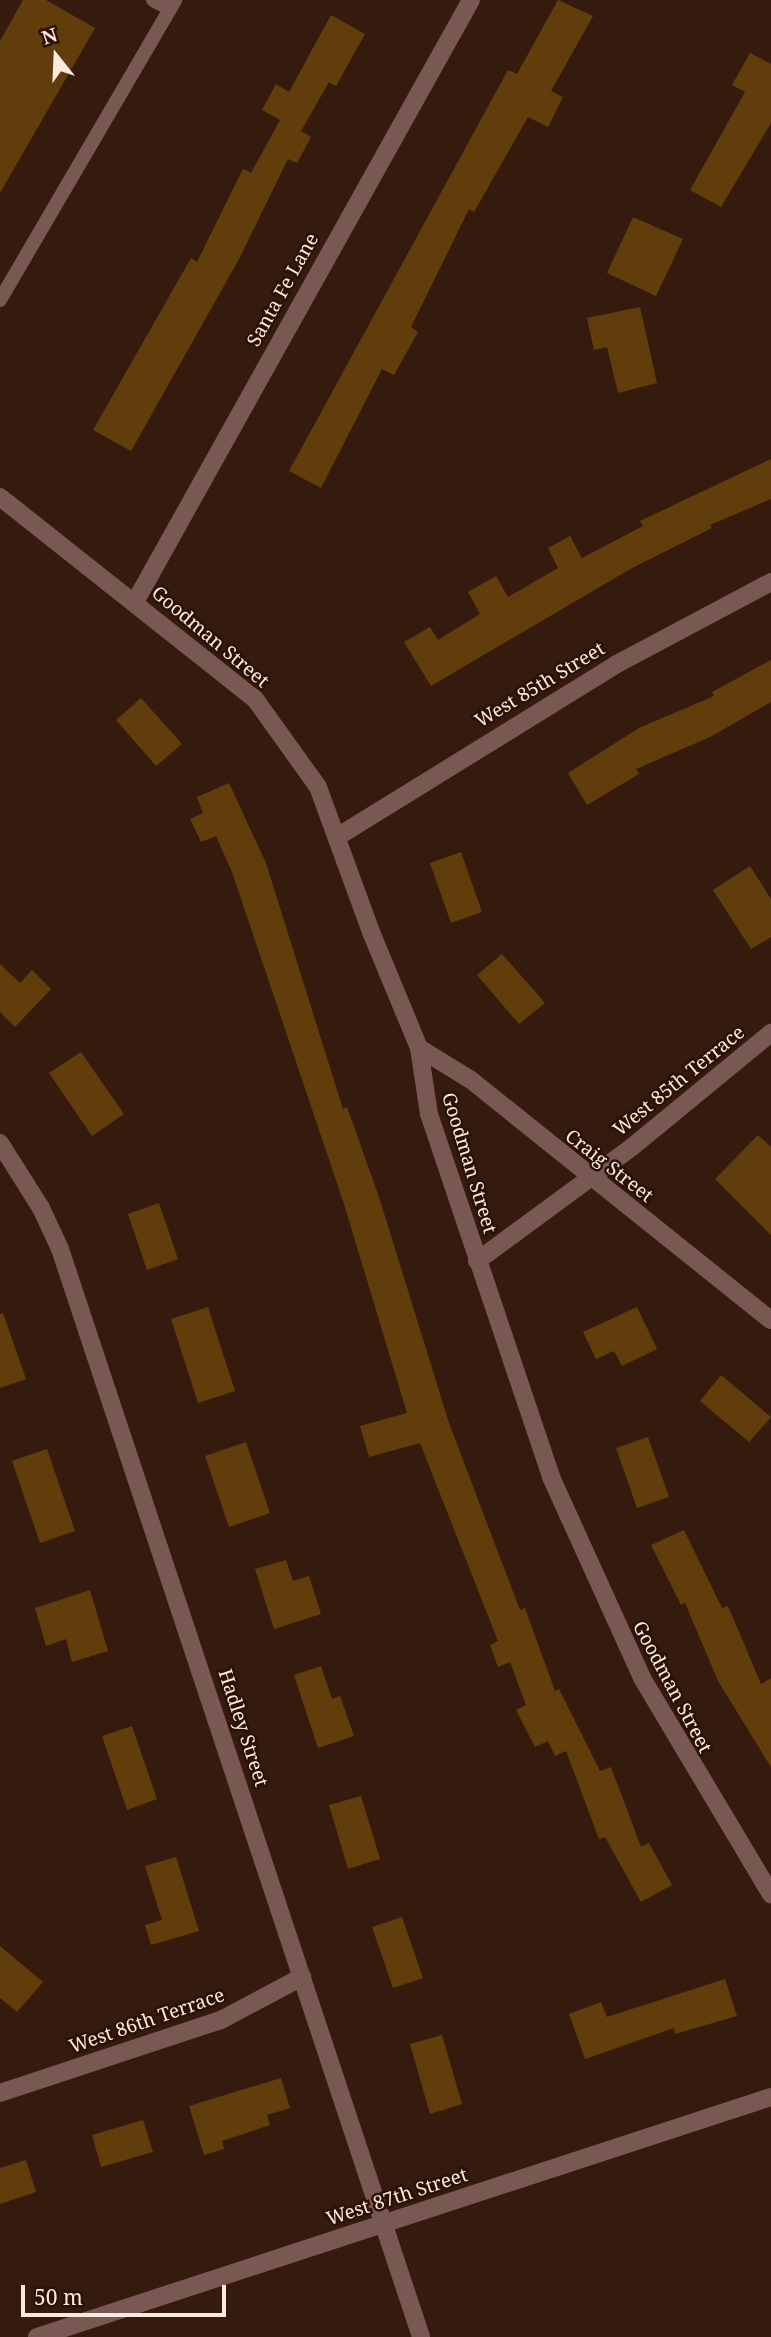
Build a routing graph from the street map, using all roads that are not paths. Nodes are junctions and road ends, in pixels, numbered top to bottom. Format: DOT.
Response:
graph roads {
  1 [pos="153,0"];
  2 [pos="471,0"];
  3 [pos="172,5"];
  4 [pos="0,300"];
  5 [pos="0,497"];
  6 [pos="771,582"];
  7 [pos="135,602"];
  8 [pos="337,837"];
  9 [pos="771,1033"];
  10 [pos="419,1048"];
  11 [pos="0,1143"];
  12 [pos="589,1178"];
  13 [pos="477,1261"];
  14 [pos="771,1320"];
  15 [pos="771,1894"];
  16 [pos="302,1977"];
  17 [pos="0,2093"];
  18 [pos="771,2097"];
  19 [pos="383,2224"];
  20 [pos="37,2337"];
  21 [pos="421,2337"];
  1 -- 3 [label="lane"];
  2 -- 7 [label="street, Santa Fe Lane"];
  3 -- 4 [label="lane"];
  5 -- 7 [label="street, Goodman Street"];
  6 -- 8 [label="street, West 85th Street"];
  7 -- 8 [label="street, Goodman Street"];
  8 -- 10 [label="street, Goodman Street"];
  9 -- 12 [label="street, West 85th Terrace"];
  10 -- 12 [label="street, Craig Street"];
  10 -- 13 [label="street, Goodman Street"];
  11 -- 16 [label="street, Hadley Street"];
  12 -- 13 [label="street, West 85th Terrace"];
  12 -- 14 [label="street, Craig Street"];
  13 -- 15 [label="street, Goodman Street"];
  16 -- 17 [label="street, West 86th Terrace"];
  16 -- 19 [label="street, Hadley Street"];
  18 -- 19 [label="street, West 87th Street"];
  19 -- 20 [label="street, West 87th Street"];
  19 -- 21 [label="street, Hadley Street"];
}
